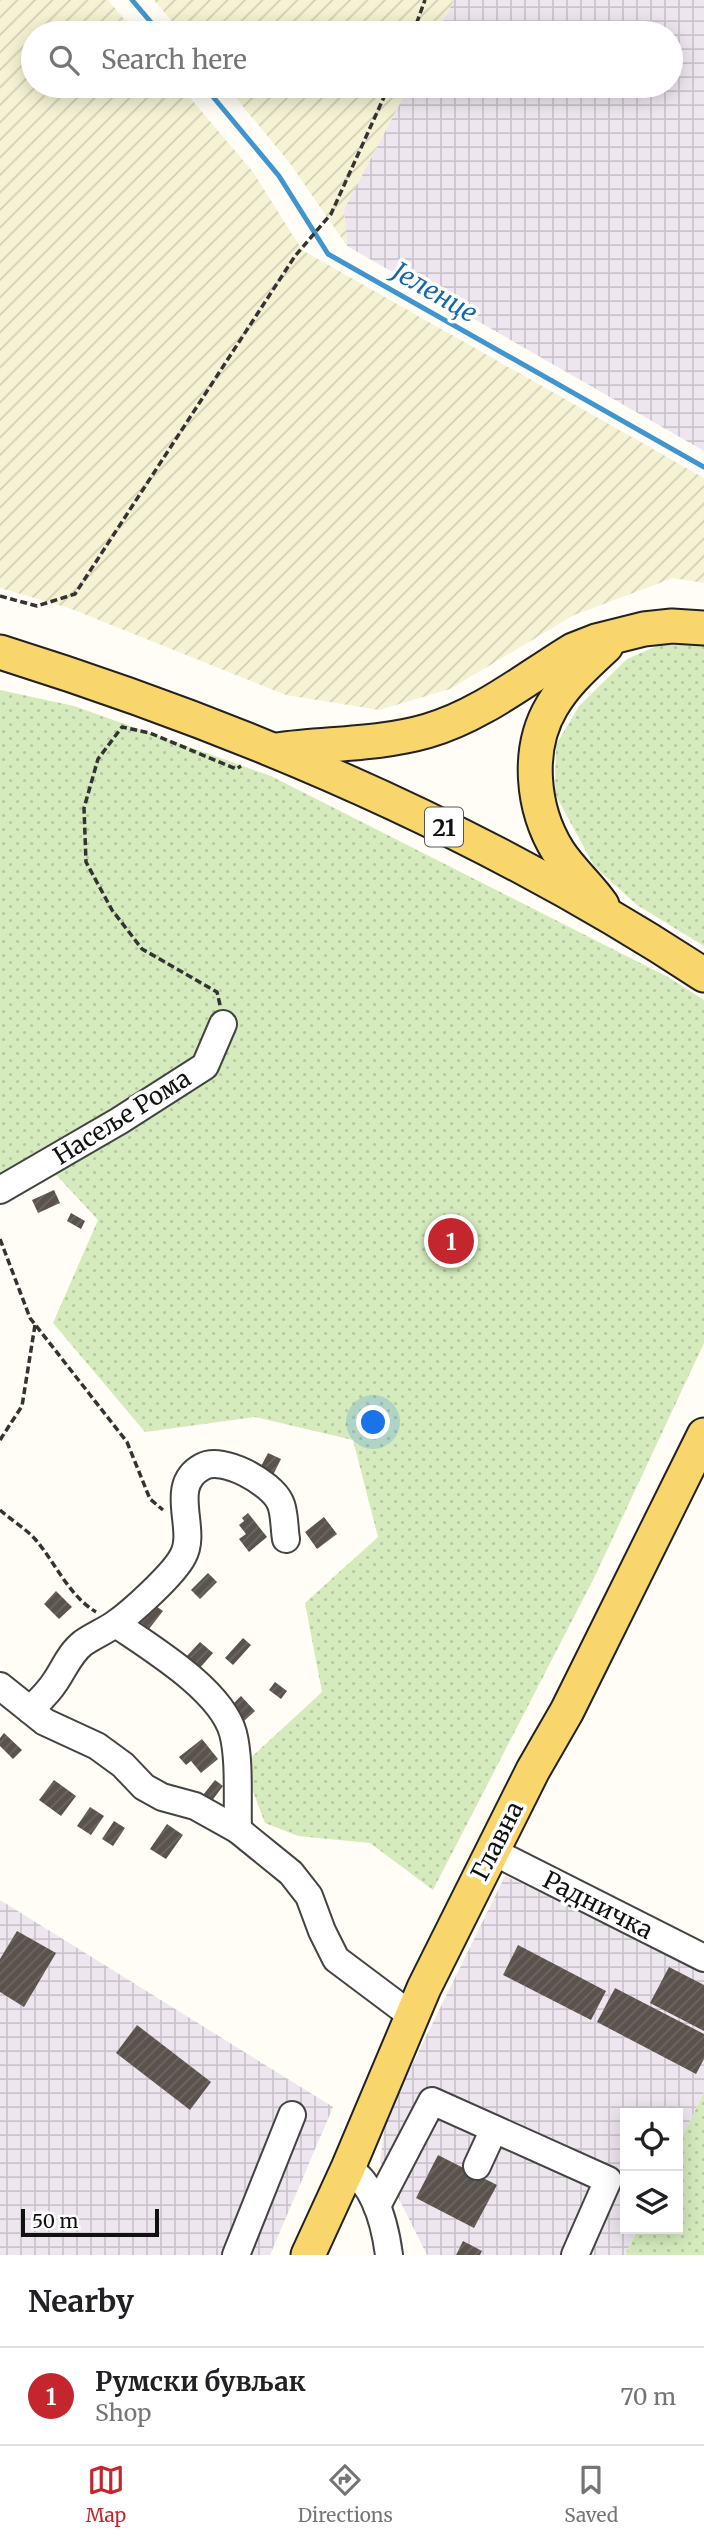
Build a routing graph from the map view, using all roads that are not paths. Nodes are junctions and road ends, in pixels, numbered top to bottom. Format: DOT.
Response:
graph roads {
  1 [pos="704,628"];
  2 [pos="615,637"];
  3 [pos="0,652"];
  4 [pos="275,751"];
  5 [pos="607,915"];
  6 [pos="704,975"];
  7 [pos="223,1024"];
  8 [pos="0,1190"];
  9 [pos="704,1435"];
  10 [pos="704,1492"];
  11 [pos="286,1539"];
  12 [pos="636,1573"];
  13 [pos="116,1624"];
  14 [pos="0,1686"];
  15 [pos="30,1710"];
  16 [pos="238,1830"];
  17 [pos="492,1851"];
  18 [pos="704,1958"];
  19 [pos="411,2016"];
  20 [pos="292,2115"];
  21 [pos="494,2129"];
  22 [pos="477,2166"];
  23 [pos="348,2168"];
  24 [pos="377,2206"];
  25 [pos="236,2255"];
  26 [pos="308,2255"];
  27 [pos="389,2255"];
  28 [pos="575,2255"];
  1 -- 2 [label="main road"];
  2 -- 4 [label="main road"];
  2 -- 5 [label="main road"];
  3 -- 4 [label="main road, 21"];
  4 -- 5 [label="main road, 21"];
  5 -- 6 [label="main road, 21"];
  7 -- 8 [label="street, Насеље Рома"];
  9 -- 12 [label="main road, Главна"];
  10 -- 12 [label="main road"];
  11 -- 13 [label="street"];
  12 -- 17 [label="main road, Главна"];
  13 -- 15 [label="street"];
  13 -- 16 [label="street"];
  14 -- 15 [label="street"];
  15 -- 16 [label="street"];
  16 -- 19 [label="street"];
  17 -- 18 [label="street, Радничка"];
  17 -- 19 [label="main road, Главна"];
  19 -- 23 [label="main road, Главна"];
  20 -- 25 [label="street"];
  21 -- 22 [label="street"];
  21 -- 24 [label="street"];
  21 -- 28 [label="street"];
  23 -- 24 [label="street"];
  23 -- 26 [label="main road, Главна"];
  24 -- 27 [label="street"];
}
